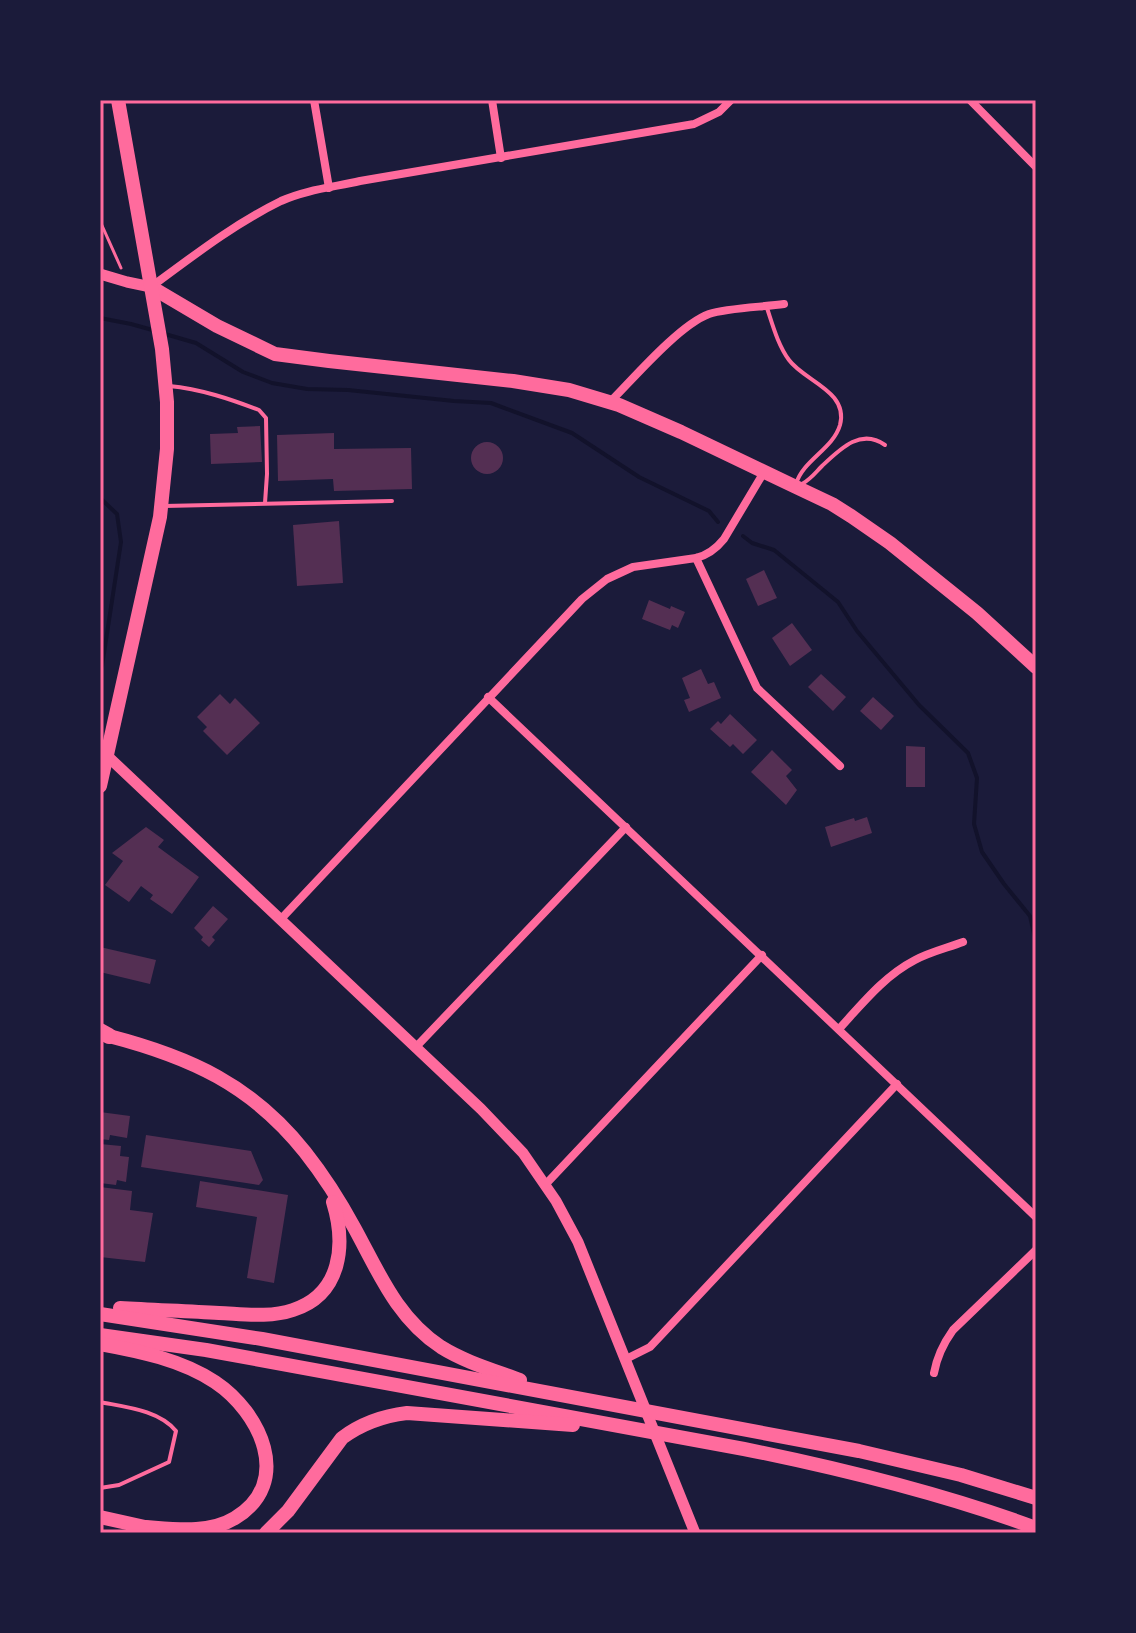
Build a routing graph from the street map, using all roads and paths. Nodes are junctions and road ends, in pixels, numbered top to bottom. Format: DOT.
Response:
graph roads {
  1 [pos="118,100"];
  2 [pos="314,100"];
  3 [pos="492,100"];
  4 [pos="731,100"];
  5 [pos="970,100"];
  6 [pos="501,158"];
  7 [pos="1036,167"];
  8 [pos="329,188"];
  9 [pos="100,221"];
  10 [pos="100,274"];
  11 [pos="127,282"];
  12 [pos="151,287"];
  13 [pos="784,304"];
  14 [pos="766,307"];
  15 [pos="165,386"];
  16 [pos="610,402"];
  17 [pos="885,445"];
  18 [pos="764,472"];
  19 [pos="796,487"];
  20 [pos="392,501"];
  21 [pos="265,503"];
  22 [pos="161,506"];
  23 [pos="696,558"];
  24 [pos="1036,667"];
  25 [pos="488,697"];
  26 [pos="104,752"];
  27 [pos="840,766"];
  28 [pos="100,786"];
  29 [pos="626,827"];
  30 [pos="281,919"];
  31 [pos="963,942"];
  32 [pos="762,955"];
  33 [pos="839,1029"];
  34 [pos="103,1034"];
  35 [pos="415,1048"];
  36 [pos="897,1084"];
  37 [pos="322,1176"];
  38 [pos="545,1185"];
  39 [pos="1036,1217"];
  40 [pos="1036,1250"];
  41 [pos="100,1308"];
  42 [pos="100,1314"];
  43 [pos="100,1335"];
  44 [pos="100,1344"];
  45 [pos="626,1359"];
  46 [pos="934,1373"];
  47 [pos="565,1396"];
  48 [pos="100,1402"];
  49 [pos="633,1428"];
  50 [pos="100,1488"];
  51 [pos="1036,1498"];
  52 [pos="100,1517"];
  53 [pos="145,1527"];
  54 [pos="1036,1528"];
  55 [pos="165,1533"];
  56 [pos="266,1533"];
  57 [pos="695,1533"];
  1 -- 12 [label="main road"];
  2 -- 8 [label="street"];
  3 -- 6 [label="street"];
  4 -- 6 [label="street"];
  5 -- 7 [label="street"];
  6 -- 8 [label="street"];
  8 -- 12 [label="street"];
  9 -- 11 [label="path"];
  10 -- 11 [label="street"];
  11 -- 12 [label="street"];
  12 -- 15 [label="main road"];
  12 -- 16 [label="main road"];
  13 -- 14 [label="street"];
  14 -- 16 [label="street"];
  14 -- 19 [label="lane"];
  15 -- 21 [label="lane"];
  15 -- 22 [label="main road"];
  16 -- 18 [label="main road"];
  17 -- 19 [label="lane"];
  18 -- 19 [label="main road"];
  18 -- 23 [label="street"];
  19 -- 24 [label="main road"];
  20 -- 21 [label="lane"];
  21 -- 22 [label="lane"];
  22 -- 26 [label="main road"];
  23 -- 25 [label="street"];
  23 -- 27 [label="street"];
  25 -- 29 [label="street"];
  25 -- 30 [label="street"];
  26 -- 28 [label="main road"];
  26 -- 30 [label="street"];
  29 -- 32 [label="street"];
  29 -- 35 [label="street"];
  30 -- 35 [label="street"];
  31 -- 33 [label="street"];
  32 -- 33 [label="street"];
  32 -- 38 [label="street"];
  33 -- 36 [label="street"];
  34 -- 37 [label="main road"];
  35 -- 38 [label="street"];
  36 -- 39 [label="street"];
  36 -- 45 [label="street"];
  37 -- 41 [label="main road"];
  37 -- 47 [label="main road"];
  38 -- 45 [label="street"];
  40 -- 46 [label="street"];
  42 -- 47 [label="main road"];
  43 -- 49 [label="main road"];
  44 -- 53 [label="main road"];
  45 -- 57 [label="street"];
  47 -- 51 [label="main road"];
  48 -- 50 [label="lane"];
  49 -- 54 [label="main road"];
  49 -- 56 [label="main road"];
  52 -- 53 [label="main road"];
  53 -- 55 [label="main road"];
}
